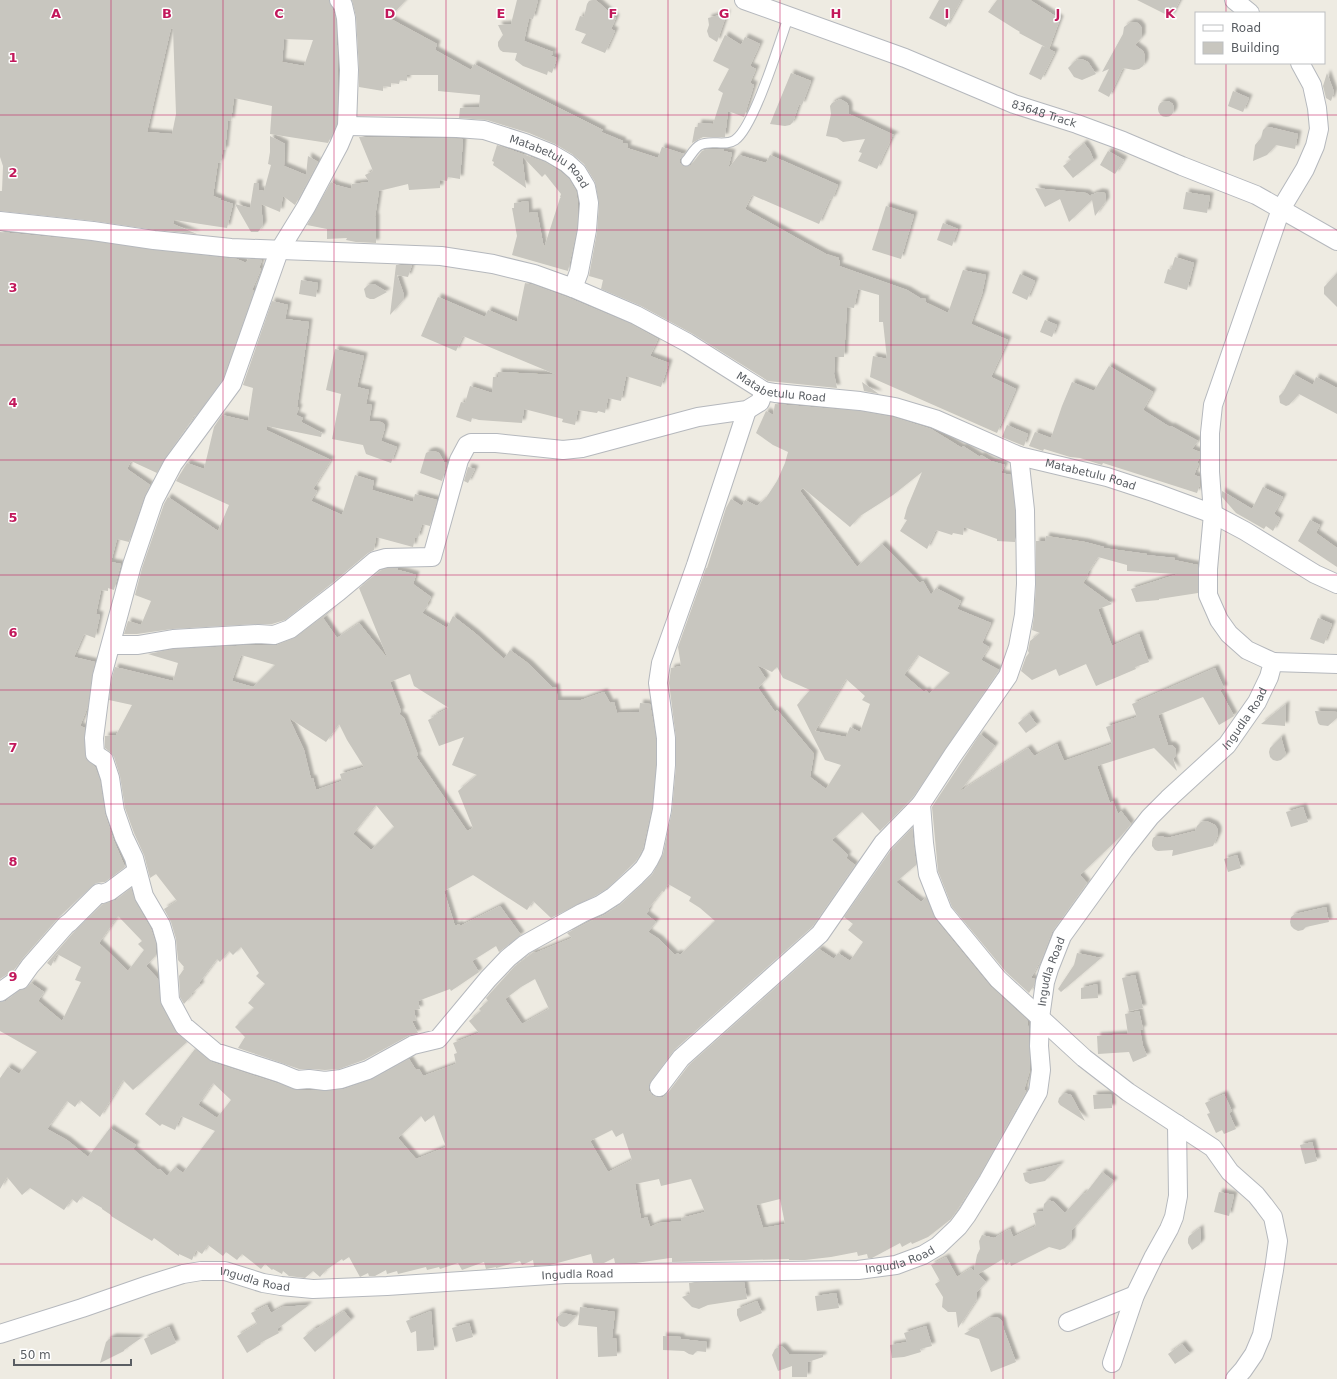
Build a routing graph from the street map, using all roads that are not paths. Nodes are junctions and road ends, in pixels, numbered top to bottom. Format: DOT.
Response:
graph roads {
  1 [pos="339,0"];
  2 [pos="744,0"];
  3 [pos="1234,0"];
  4 [pos="1249,12"];
  5 [pos="789,15"];
  6 [pos="1301,64"];
  7 [pos="347,126"];
  8 [pos="686,161"];
  9 [pos="1281,209"];
  10 [pos="0,221"];
  11 [pos="1337,241"];
  12 [pos="279,251"];
  13 [pos="572,288"];
  14 [pos="764,391"];
  15 [pos="747,410"];
  16 [pos="1019,456"];
  17 [pos="1213,514"];
  18 [pos="1337,584"];
  19 [pos="111,645"];
  20 [pos="1273,662"];
  21 [pos="1337,664"];
  22 [pos="921,804"];
  23 [pos="137,871"];
  24 [pos="0,992"];
  25 [pos="1040,1018"];
  26 [pos="660,1087"];
  27 [pos="1177,1124"];
  28 [pos="1135,1295"];
  29 [pos="1068,1322"];
  30 [pos="0,1334"];
  31 [pos="1112,1363"];
  32 [pos="1235,1379"];
  1 -- 7 [label="street"];
  2 -- 5 [label="street, 83648 Track"];
  3 -- 4 [label="street"];
  5 -- 8 [label="lane"];
  5 -- 9 [label="street, 83648 Track"];
  6 -- 9 [label="street"];
  7 -- 12 [label="street"];
  7 -- 13 [label="street, Matabetulu Road"];
  9 -- 11 [label="street, 83648 Track"];
  9 -- 17 [label="street"];
  10 -- 12 [label="street"];
  12 -- 13 [label="street"];
  12 -- 19 [label="street"];
  13 -- 14 [label="street, Matabetulu Road"];
  14 -- 15 [label="street"];
  14 -- 16 [label="street, Matabetulu Road"];
  15 -- 19 [label="street"];
  15 -- 23 [label="street"];
  16 -- 17 [label="street, Matabetulu Road"];
  16 -- 22 [label="street"];
  17 -- 18 [label="street, Matabetulu Road"];
  17 -- 20 [label="street"];
  19 -- 23 [label="street"];
  20 -- 21 [label="street"];
  20 -- 25 [label="street, Ingudla Road"];
  22 -- 25 [label="street"];
  22 -- 26 [label="street"];
  23 -- 24 [label="street"];
  25 -- 27 [label="street"];
  25 -- 30 [label="street, Ingudla Road"];
  27 -- 28 [label="street"];
  27 -- 32 [label="street"];
  28 -- 29 [label="street"];
  28 -- 31 [label="street"];
}
